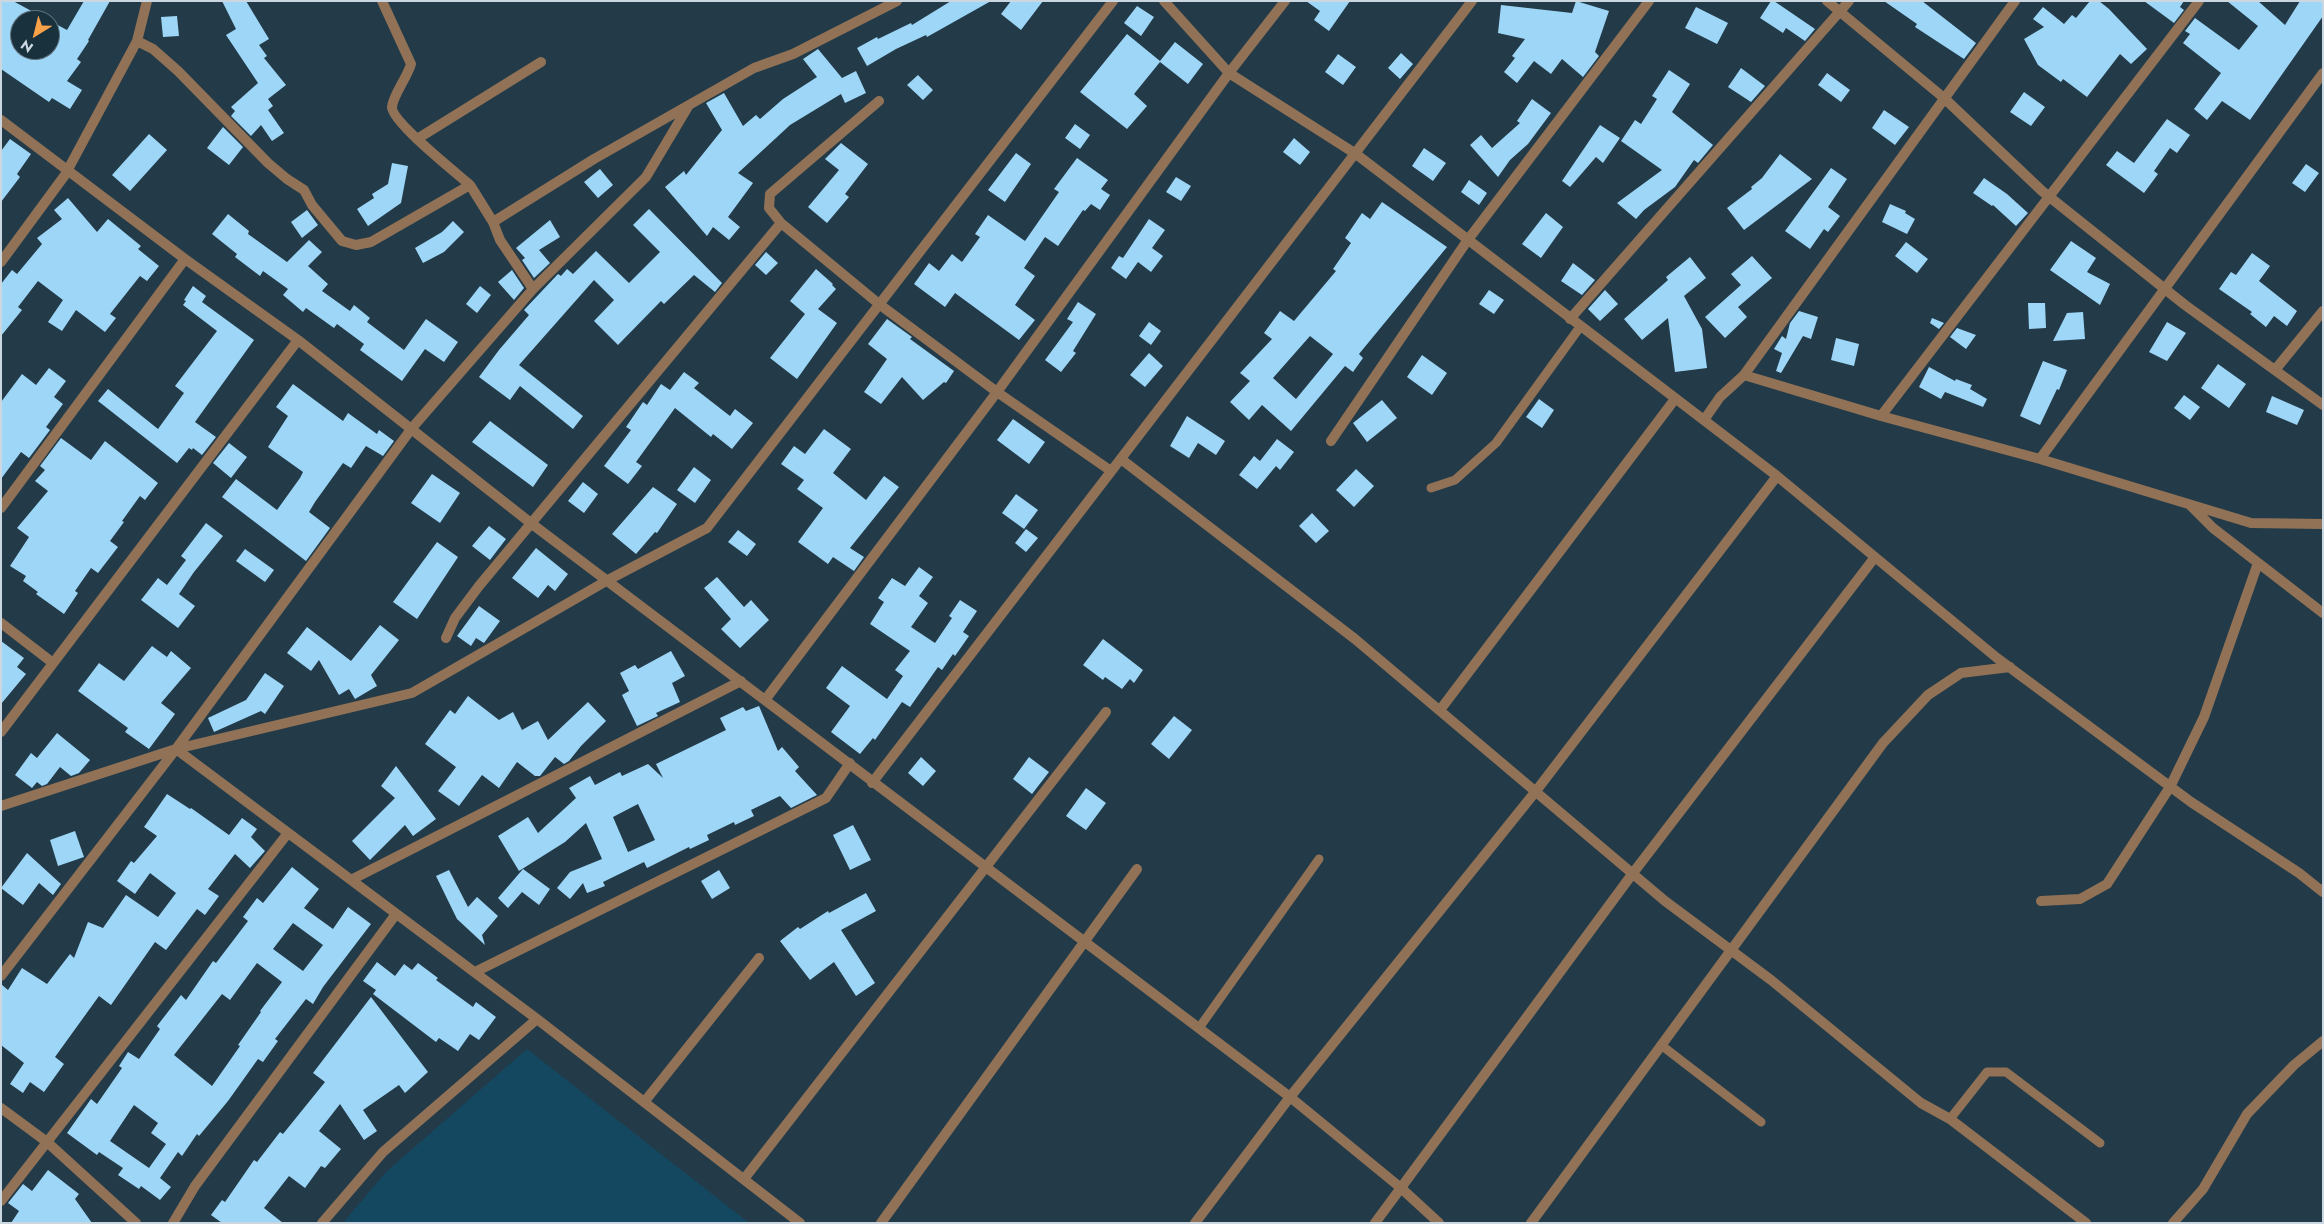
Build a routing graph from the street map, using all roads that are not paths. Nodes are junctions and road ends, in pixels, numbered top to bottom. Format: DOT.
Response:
graph roads {
  1 [pos="147,1"];
  2 [pos="382,1"];
  3 [pos="897,1"];
  4 [pos="1113,1"];
  5 [pos="1164,1"];
  6 [pos="1285,1"];
  7 [pos="1472,1"];
  8 [pos="1649,1"];
  9 [pos="1827,1"];
  10 [pos="1849,1"];
  11 [pos="2015,1"];
  12 [pos="2199,1"];
  13 [pos="1840,12"];
  14 [pos="137,41"];
  15 [pos="540,62"];
  16 [pos="1229,73"];
  17 [pos="2323,73"];
  18 [pos="1944,98"];
  19 [pos="879,101"];
  20 [pos="690,105"];
  21 [pos="1,120"];
  22 [pos="417,139"];
  23 [pos="1356,154"];
  24 [pos="68,170"];
  25 [pos="470,185"];
  26 [pos="2050,198"];
  27 [pos="493,222"];
  28 [pos="781,223"];
  29 [pos="1467,241"];
  30 [pos="185,260"];
  31 [pos="1,262"];
  32 [pos="533,289"];
  33 [pos="2165,289"];
  34 [pos="879,304"];
  35 [pos="2323,311"];
  36 [pos="1570,319"];
  37 [pos="1580,327"];
  38 [pos="298,340"];
  39 [pos="2275,370"];
  40 [pos="1744,375"];
  41 [pos="997,392"];
  42 [pos="1675,399"];
  43 [pos="2323,405"];
  44 [pos="1881,416"];
  45 [pos="1704,420"];
  46 [pos="412,428"];
  47 [pos="1331,441"];
  48 [pos="2040,459"];
  49 [pos="1122,460"];
  50 [pos="1111,471"];
  51 [pos="1777,476"];
  52 [pos="1431,488"];
  53 [pos="2189,504"];
  54 [pos="1,508"];
  55 [pos="532,524"];
  56 [pos="2323,524"];
  57 [pos="1875,557"];
  58 [pos="2258,563"];
  59 [pos="608,580"];
  60 [pos="2323,612"];
  61 [pos="1,623"];
  62 [pos="446,638"];
  63 [pos="53,663"];
  64 [pos="2010,667"];
  65 [pos="741,681"];
  66 [pos="765,700"];
  67 [pos="1440,710"];
  68 [pos="1106,712"];
  69 [pos="1,732"];
  70 [pos="176,749"];
  71 [pos="850,764"];
  72 [pos="872,782"];
  73 [pos="2170,786"];
  74 [pos="1536,791"];
  75 [pos="1,806"];
  76 [pos="288,833"];
  77 [pos="1319,859"];
  78 [pos="986,869"];
  79 [pos="1137,869"];
  80 [pos="1633,873"];
  81 [pos="351,880"];
  82 [pos="2323,892"];
  83 [pos="2041,901"];
  84 [pos="396,914"];
  85 [pos="1085,943"];
  86 [pos="1732,951"];
  87 [pos="759,958"];
  88 [pos="475,972"];
  89 [pos="1,976"];
  90 [pos="537,1019"];
  91 [pos="1199,1028"];
  92 [pos="2323,1041"];
  93 [pos="1662,1045"];
  94 [pos="1290,1097"];
  95 [pos="645,1101"];
  96 [pos="1,1108"];
  97 [pos="1950,1119"];
  98 [pos="1761,1122"];
  99 [pos="47,1142"];
  100 [pos="2100,1143"];
  101 [pos="744,1179"];
  102 [pos="1401,1188"];
  103 [pos="1,1201"];
  104 [pos="136,1223"];
  105 [pos="173,1223"];
  106 [pos="322,1223"];
  107 [pos="800,1223"];
  108 [pos="881,1223"];
  109 [pos="1195,1223"];
  110 [pos="1375,1223"];
  111 [pos="1439,1223"];
  112 [pos="1531,1223"];
  113 [pos="2086,1223"];
  114 [pos="2173,1223"];
  1 -- 14 [label="street"];
  2 -- 22 [label="street"];
  3 -- 20 [label="street"];
  4 -- 34 [label="street"];
  5 -- 16 [label="street"];
  6 -- 16 [label="street"];
  7 -- 23 [label="street"];
  8 -- 29 [label="street"];
  9 -- 13 [label="street"];
  10 -- 13 [label="street"];
  11 -- 18 [label="street"];
  12 -- 26 [label="street"];
  13 -- 18 [label="street"];
  13 -- 36 [label="street"];
  14 -- 24 [label="street"];
  14 -- 25 [label="street"];
  15 -- 22 [label="street"];
  16 -- 23 [label="street"];
  16 -- 41 [label="street"];
  17 -- 33 [label="street"];
  18 -- 26 [label="street"];
  18 -- 40 [label="street"];
  19 -- 28 [label="street"];
  20 -- 27 [label="street"];
  20 -- 32 [label="street"];
  21 -- 24 [label="street"];
  22 -- 25 [label="street"];
  23 -- 29 [label="street"];
  23 -- 49 [label="street"];
  24 -- 30 [label="street"];
  24 -- 31 [label="street"];
  25 -- 27 [label="street"];
  26 -- 33 [label="street"];
  26 -- 44 [label="street"];
  27 -- 32 [label="street"];
  28 -- 34 [label="street"];
  28 -- 55 [label="street"];
  29 -- 36 [label="street"];
  29 -- 47 [label="street"];
  30 -- 38 [label="street"];
  30 -- 54 [label="street"];
  32 -- 46 [label="street"];
  33 -- 39 [label="street"];
  33 -- 48 [label="street"];
  34 -- 41 [label="street"];
  34 -- 59 [label="street"];
  35 -- 39 [label="street"];
  36 -- 37 [label="street"];
  37 -- 42 [label="street"];
  37 -- 52 [label="lane"];
  38 -- 46 [label="street"];
  38 -- 63 [label="street"];
  39 -- 43 [label="street"];
  40 -- 44 [label="street"];
  40 -- 45 [label="street"];
  41 -- 50 [label="street"];
  41 -- 66 [label="street"];
  42 -- 45 [label="street"];
  42 -- 67 [label="street"];
  44 -- 48 [label="street"];
  45 -- 51 [label="street"];
  46 -- 55 [label="street"];
  46 -- 70 [label="street"];
  48 -- 53 [label="street"];
  49 -- 50 [label="street"];
  49 -- 67 [label="street"];
  50 -- 72 [label="street"];
  51 -- 57 [label="street"];
  51 -- 74 [label="street"];
  53 -- 56 [label="street"];
  53 -- 58 [label="street"];
  55 -- 59 [label="street"];
  55 -- 62 [label="street"];
  57 -- 64 [label="street"];
  57 -- 80 [label="street"];
  58 -- 60 [label="street"];
  58 -- 73 [label="street"];
  59 -- 65 [label="street"];
  59 -- 70 [label="street"];
  61 -- 63 [label="street"];
  63 -- 69 [label="street"];
  64 -- 73 [label="street"];
  64 -- 86 [label="street"];
  65 -- 66 [label="street"];
  65 -- 81 [label="street"];
  66 -- 71 [label="street"];
  67 -- 74 [label="street"];
  68 -- 78 [label="street"];
  70 -- 75 [label="street"];
  70 -- 76 [label="street"];
  70 -- 89 [label="street"];
  71 -- 72 [label="street"];
  71 -- 88 [label="street"];
  72 -- 78 [label="street"];
  73 -- 82 [label="street"];
  73 -- 83 [label="street"];
  74 -- 80 [label="street"];
  74 -- 94 [label="street"];
  76 -- 81 [label="street"];
  76 -- 99 [label="street"];
  77 -- 91 [label="lane"];
  78 -- 85 [label="street"];
  78 -- 101 [label="street"];
  79 -- 85 [label="street"];
  80 -- 86 [label="street"];
  80 -- 102 [label="street"];
  81 -- 84 [label="street"];
  84 -- 88 [label="street"];
  84 -- 105 [label="street"];
  85 -- 91 [label="street"];
  85 -- 108 [label="street"];
  86 -- 93 [label="street"];
  86 -- 97 [label="street"];
  87 -- 95 [label="street"];
  88 -- 90 [label="street"];
  90 -- 95 [label="street"];
  90 -- 106 [label="street"];
  91 -- 94 [label="street"];
  92 -- 114 [label="street"];
  93 -- 98 [label="lane"];
  93 -- 112 [label="street"];
  94 -- 102 [label="street"];
  94 -- 109 [label="street"];
  95 -- 101 [label="street"];
  96 -- 99 [label="street"];
  97 -- 100 [label="lane"];
  97 -- 113 [label="street"];
  99 -- 103 [label="street"];
  99 -- 104 [label="street"];
  101 -- 107 [label="street"];
  102 -- 110 [label="street"];
  102 -- 111 [label="street"];
}
